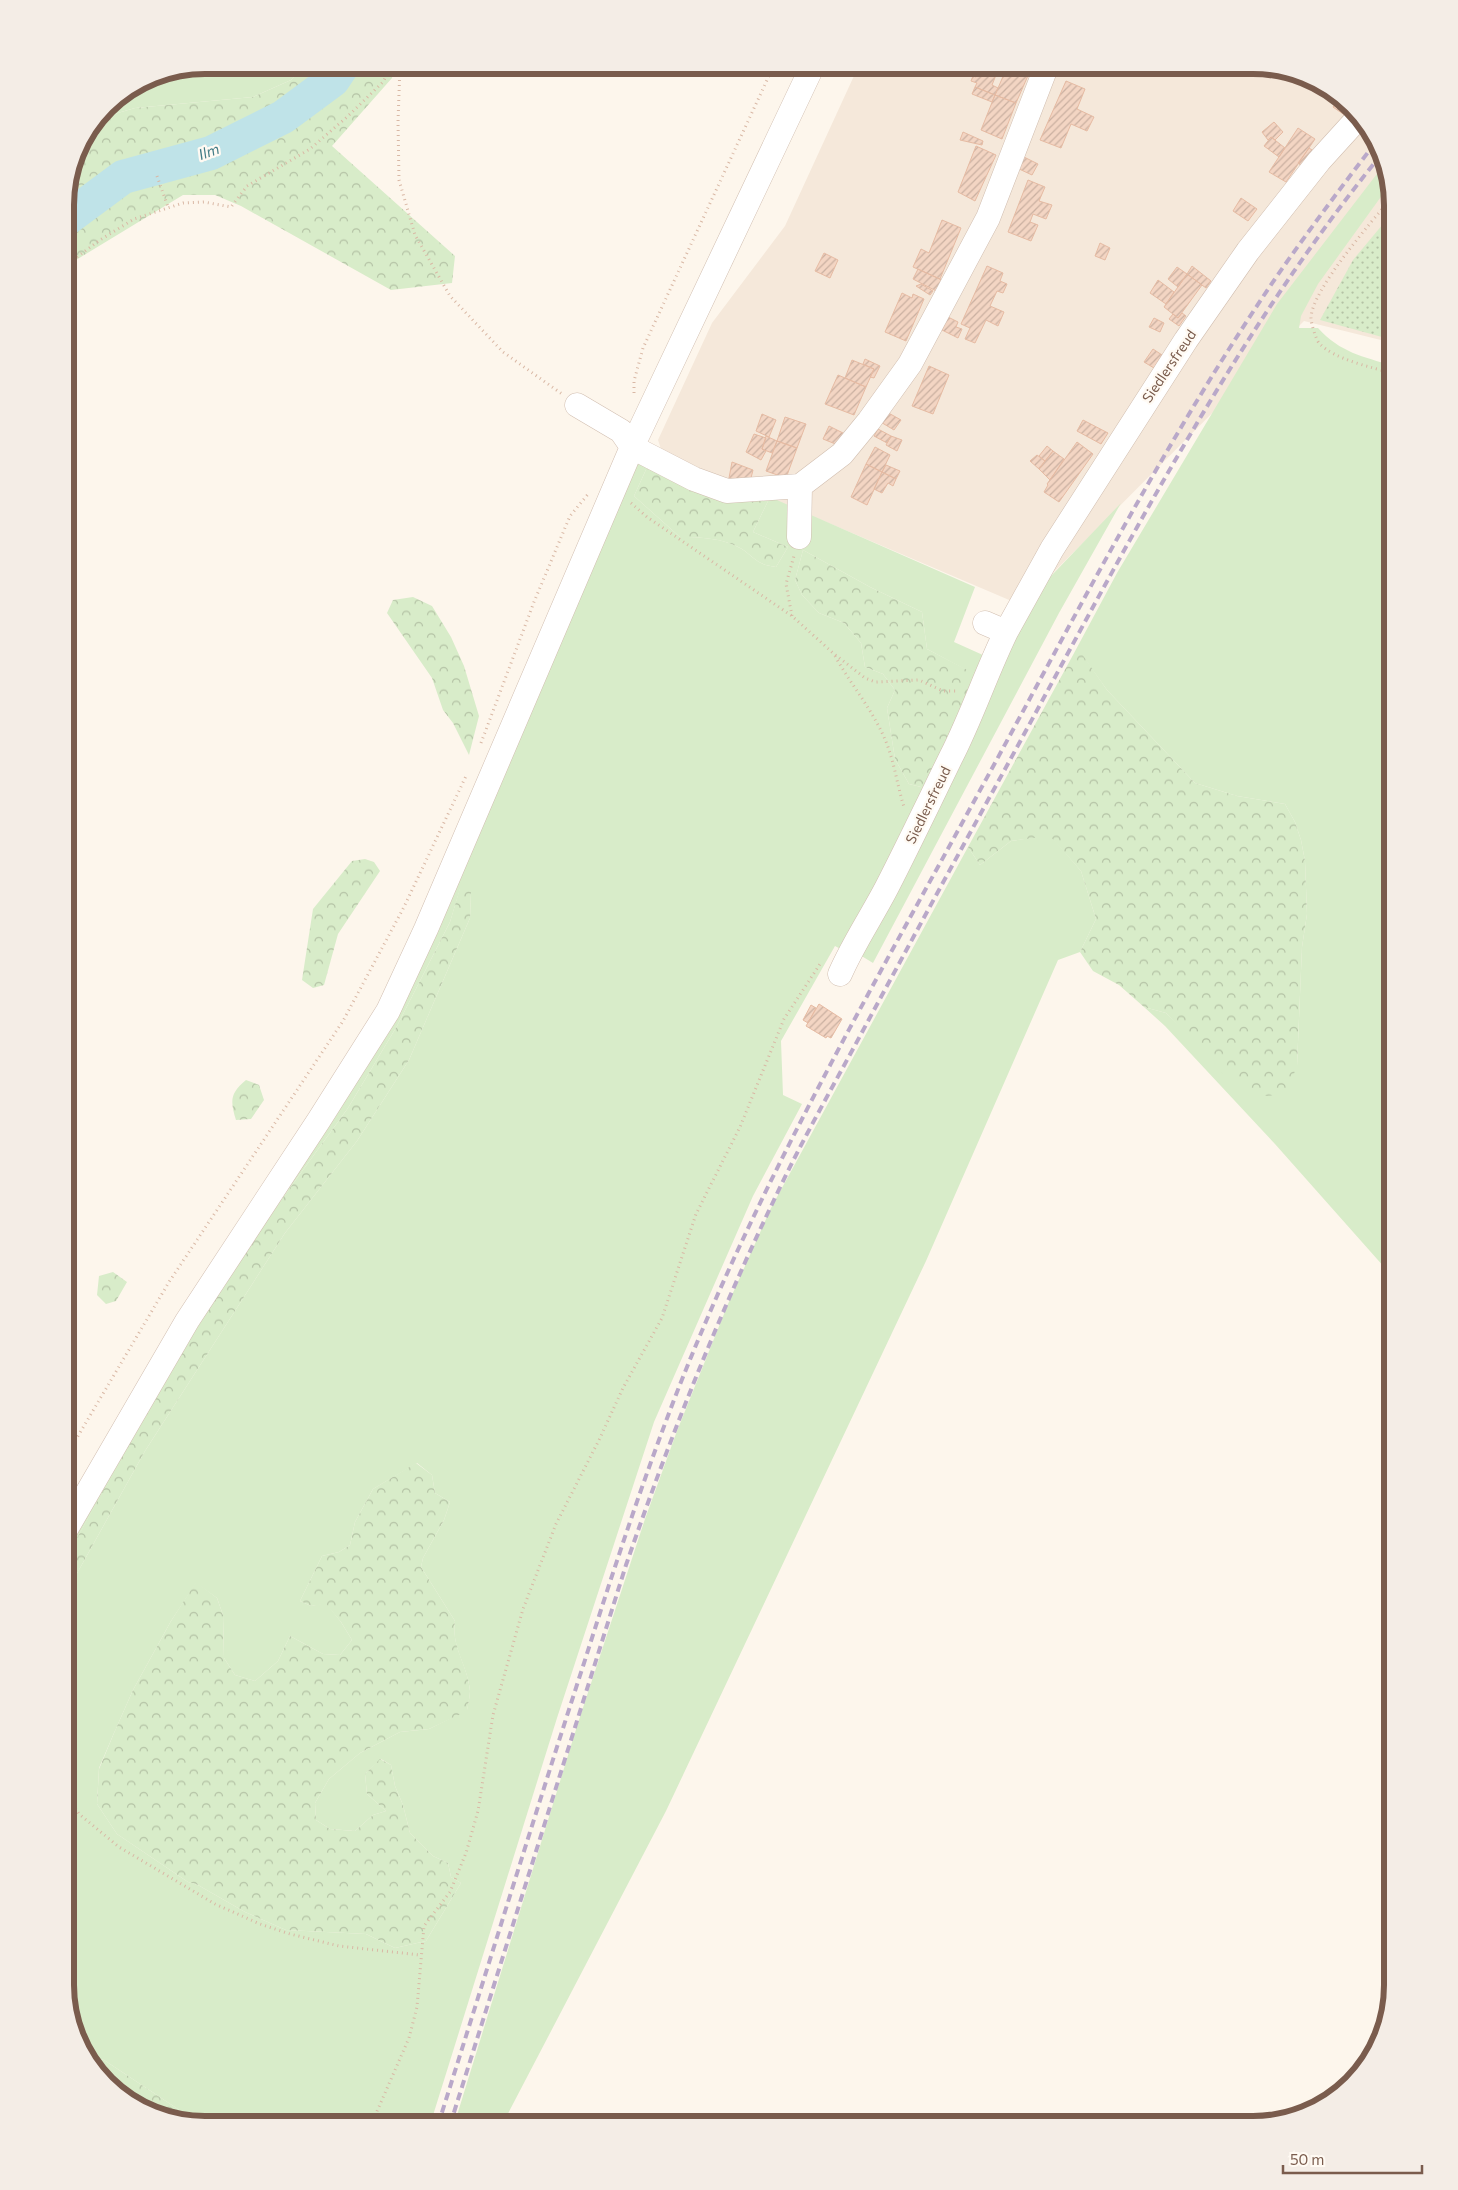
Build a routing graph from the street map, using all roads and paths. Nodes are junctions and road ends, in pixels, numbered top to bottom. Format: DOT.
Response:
graph roads {
  1 [pos="387,74"];
  2 [pos="400,74"];
  3 [pos="770,74"];
  4 [pos="809,74"];
  5 [pos="1044,74"];
  6 [pos="1355,122"];
  7 [pos="157,176"];
  8 [pos="168,207"];
  9 [pos="1384,207"];
  10 [pos="74,259"];
  11 [pos="1384,371"];
  12 [pos="634,402"];
  13 [pos="577,405"];
  14 [pos="632,447"];
  15 [pos="605,484"];
  16 [pos="800,486"];
  17 [pos="799,536"];
  18 [pos="792,616"];
  19 [pos="833,653"];
  20 [pos="965,686"];
  21 [pos="479,748"];
  22 [pos="471,766"];
  23 [pos="906,816"];
  24 [pos="831,967"];
  25 [pos="74,1443"];
  26 [pos="74,1516"];
  27 [pos="74,1806"];
  28 [pos="420,1955"];
  29 [pos="375,2116"];
  1 -- 8 [label="path"];
  2 -- 13 [label="path"];
  3 -- 12 [label="path"];
  4 -- 14 [label="street"];
  5 -- 16 [label="street"];
  6 -- 24 [label="street, Siedlersfreud"];
  7 -- 8 [label="path"];
  8 -- 10 [label="path"];
  9 -- 11 [label="path"];
  13 -- 14 [label="street"];
  14 -- 15 [label="street"];
  14 -- 16 [label="street"];
  15 -- 18 [label="path"];
  15 -- 21 [label="path"];
  15 -- 26 [label="street"];
  16 -- 17 [label="street"];
  17 -- 18 [label="path"];
  18 -- 19 [label="path"];
  19 -- 20 [label="path"];
  19 -- 23 [label="path"];
  22 -- 25 [label="path"];
  24 -- 28 [label="path"];
  27 -- 28 [label="path"];
  28 -- 29 [label="path"];
}
